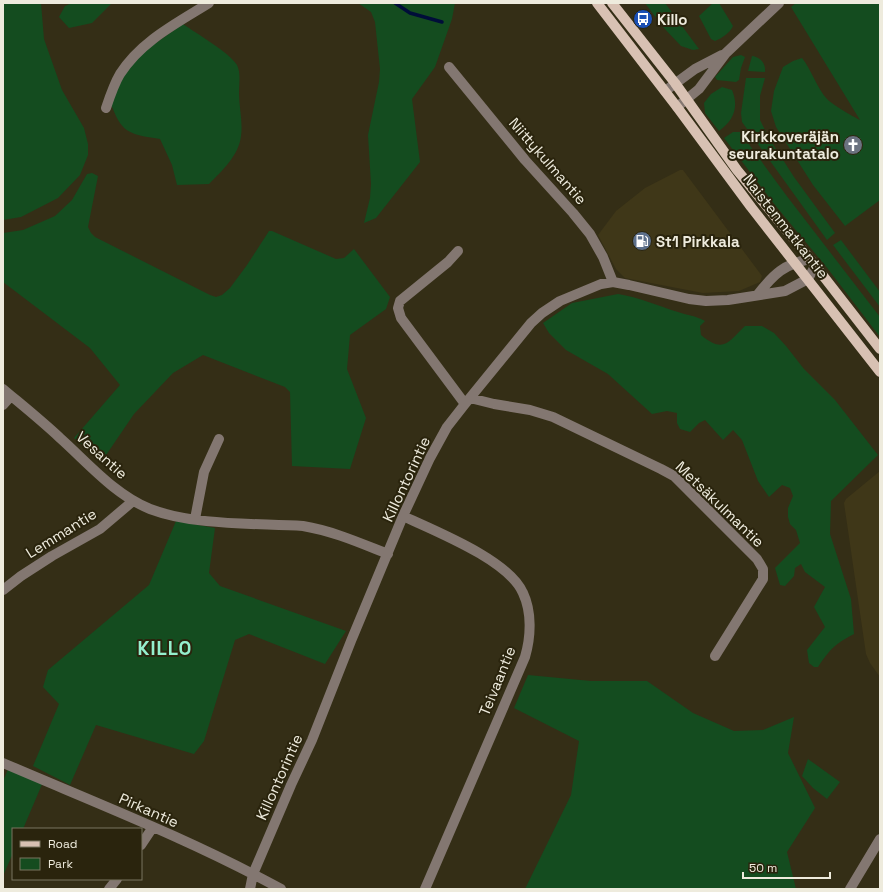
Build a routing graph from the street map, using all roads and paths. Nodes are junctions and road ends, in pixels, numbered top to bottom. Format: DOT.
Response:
graph roads {
  1 [pos="209,3"];
  2 [pos="597,3"];
  3 [pos="612,3"];
  4 [pos="778,3"];
  5 [pos="726,53"];
  6 [pos="449,67"];
  7 [pos="675,83"];
  8 [pos="665,91"];
  9 [pos="686,100"];
  10 [pos="677,106"];
  11 [pos="106,108"];
  12 [pos="458,251"];
  13 [pos="795,262"];
  14 [pos="813,262"];
  15 [pos="808,279"];
  16 [pos="613,282"];
  17 [pos="758,294"];
  18 [pos="880,349"];
  19 [pos="880,372"];
  20 [pos="3,389"];
  21 [pos="11,396"];
  22 [pos="467,401"];
  23 [pos="3,405"];
  24 [pos="219,439"];
  25 [pos="133,501"];
  26 [pos="403,516"];
  27 [pos="195,519"];
  28 [pos="388,554"];
  29 [pos="3,590"];
  30 [pos="715,656"];
  31 [pos="3,763"];
  32 [pos="153,827"];
  33 [pos="880,839"];
  34 [pos="142,844"];
  35 [pos="253,874"];
  36 [pos="116,880"];
  37 [pos="109,889"];
  38 [pos="250,889"];
  39 [pos="281,889"];
  40 [pos="425,889"];
  41 [pos="850,889"];
  1 -- 11 [label="street"];
  2 -- 8 [label="main road, Naistenmatkantie"];
  3 -- 7 [label="main road, Naistenmatkantie"];
  4 -- 5 [label="street"];
  5 -- 7 [label="street"];
  5 -- 9 [label="street"];
  6 -- 16 [label="street, Niittykulmantie"];
  7 -- 8 [label="street"];
  7 -- 9 [label="main road, Naistenmatkantie"];
  8 -- 10 [label="main road, Naistenmatkantie"];
  9 -- 10 [label="street"];
  9 -- 14 [label="main road, Naistenmatkantie"];
  10 -- 13 [label="main road, Naistenmatkantie"];
  12 -- 22 [label="street"];
  13 -- 14 [label="street"];
  13 -- 15 [label="main road, Naistenmatkantie"];
  13 -- 17 [label="street"];
  14 -- 15 [label="street"];
  14 -- 18 [label="main road, Naistenmatkantie"];
  15 -- 17 [label="street, Killontorintie"];
  15 -- 19 [label="main road, Naistenmatkantie"];
  16 -- 17 [label="street, Killontorintie"];
  16 -- 22 [label="street, Killontorintie"];
  20 -- 21 [label="street, Vesantie"];
  21 -- 23 [label="street"];
  21 -- 25 [label="street, Vesantie"];
  22 -- 26 [label="street, Killontorintie"];
  22 -- 30 [label="street, Metsäkulmantie"];
  24 -- 27 [label="street"];
  25 -- 27 [label="street, Vesantie"];
  25 -- 29 [label="street, Lemmantie"];
  26 -- 28 [label="street, Killontorintie"];
  26 -- 40 [label="street, Teivaantie"];
  27 -- 28 [label="street, Vesantie"];
  28 -- 35 [label="street, Killontorintie"];
  31 -- 32 [label="street, Pirkantie"];
  32 -- 34 [label="street"];
  32 -- 35 [label="street, Pirkantie"];
  33 -- 41 [label="street"];
  35 -- 38 [label="street, Killontorintie"];
  35 -- 39 [label="street, Pirkantie"];
  36 -- 37 [label="street"];
}
